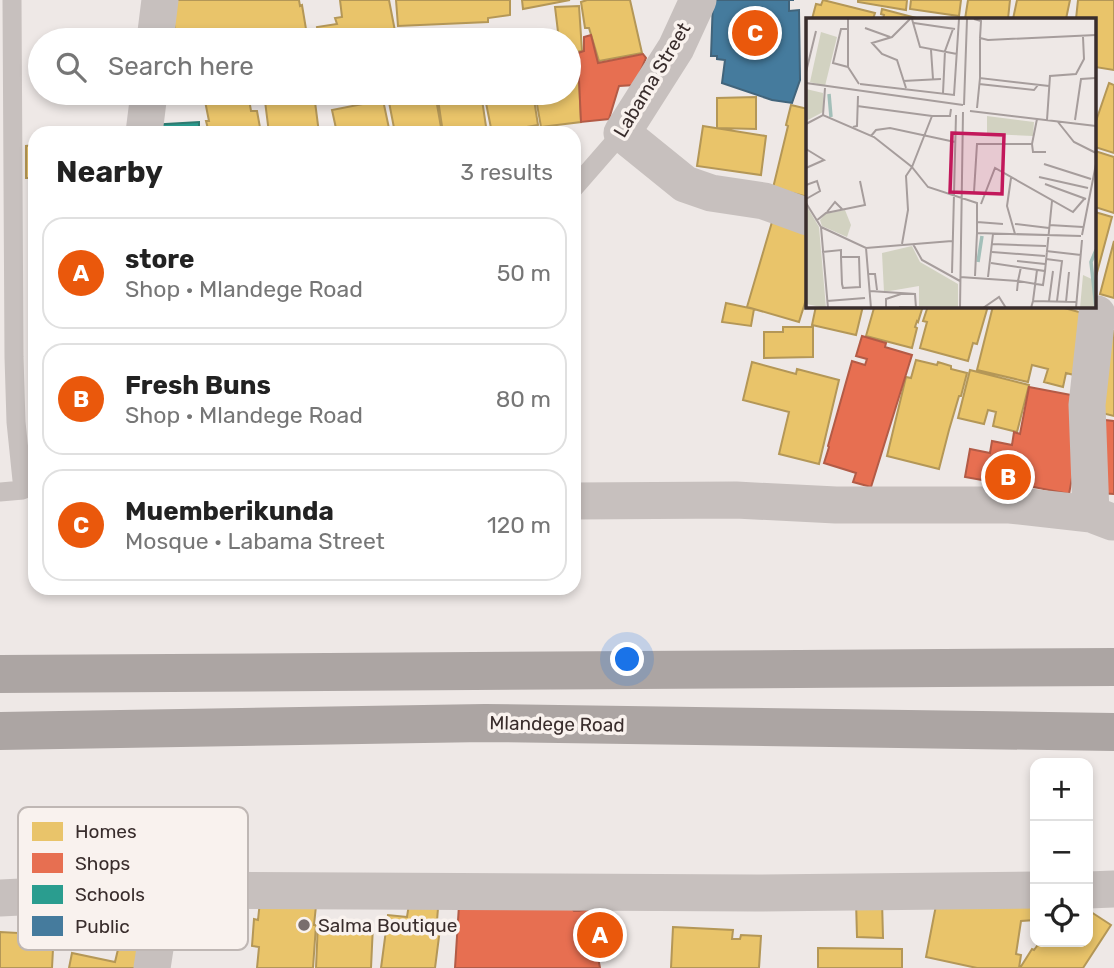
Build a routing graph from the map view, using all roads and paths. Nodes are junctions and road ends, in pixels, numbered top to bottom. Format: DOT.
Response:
graph roads {
  1 [pos="12,0"];
  2 [pos="160,0"];
  3 [pos="698,0"];
  4 [pos="156,28"];
  5 [pos="148,105"];
  6 [pos="145,126"];
  7 [pos="622,133"];
  8 [pos="581,180"];
  9 [pos="806,216"];
  10 [pos="1095,314"];
  11 [pos="7,357"];
  12 [pos="28,484"];
  13 [pos="28,489"];
  14 [pos="0,492"];
  15 [pos="581,502"];
  16 [pos="1103,518"];
  17 [pos="1114,667"];
  18 [pos="483,671"];
  19 [pos="0,674"];
  20 [pos="485,723"];
  21 [pos="0,731"];
  22 [pos="1114,732"];
  23 [pos="248,890"];
  24 [pos="1030,890"];
  25 [pos="1093,890"];
  26 [pos="1114,890"];
  27 [pos="18,897"];
  28 [pos="0,898"];
  29 [pos="155,950"];
  30 [pos="152,968"];
  1 -- 11 [label="lane"];
  2 -- 4 [label="street"];
  3 -- 7 [label="street, Labama Street"];
  5 -- 6 [label="street"];
  7 -- 8 [label="lane, Labama Street"];
  7 -- 9 [label="street"];
  10 -- 16 [label="street"];
  11 -- 12 [label="lane"];
  13 -- 14 [label="lane"];
  15 -- 16 [label="street"];
  17 -- 18 [label="main road"];
  18 -- 19 [label="main road"];
  18 -- 20 [label="main road"];
  20 -- 21 [label="main road, Mlandege Road"];
  20 -- 22 [label="main road, Mlandege Road"];
  23 -- 24 [label="street"];
  25 -- 26 [label="street"];
  27 -- 28 [label="street"];
  29 -- 30 [label="street"];
}
